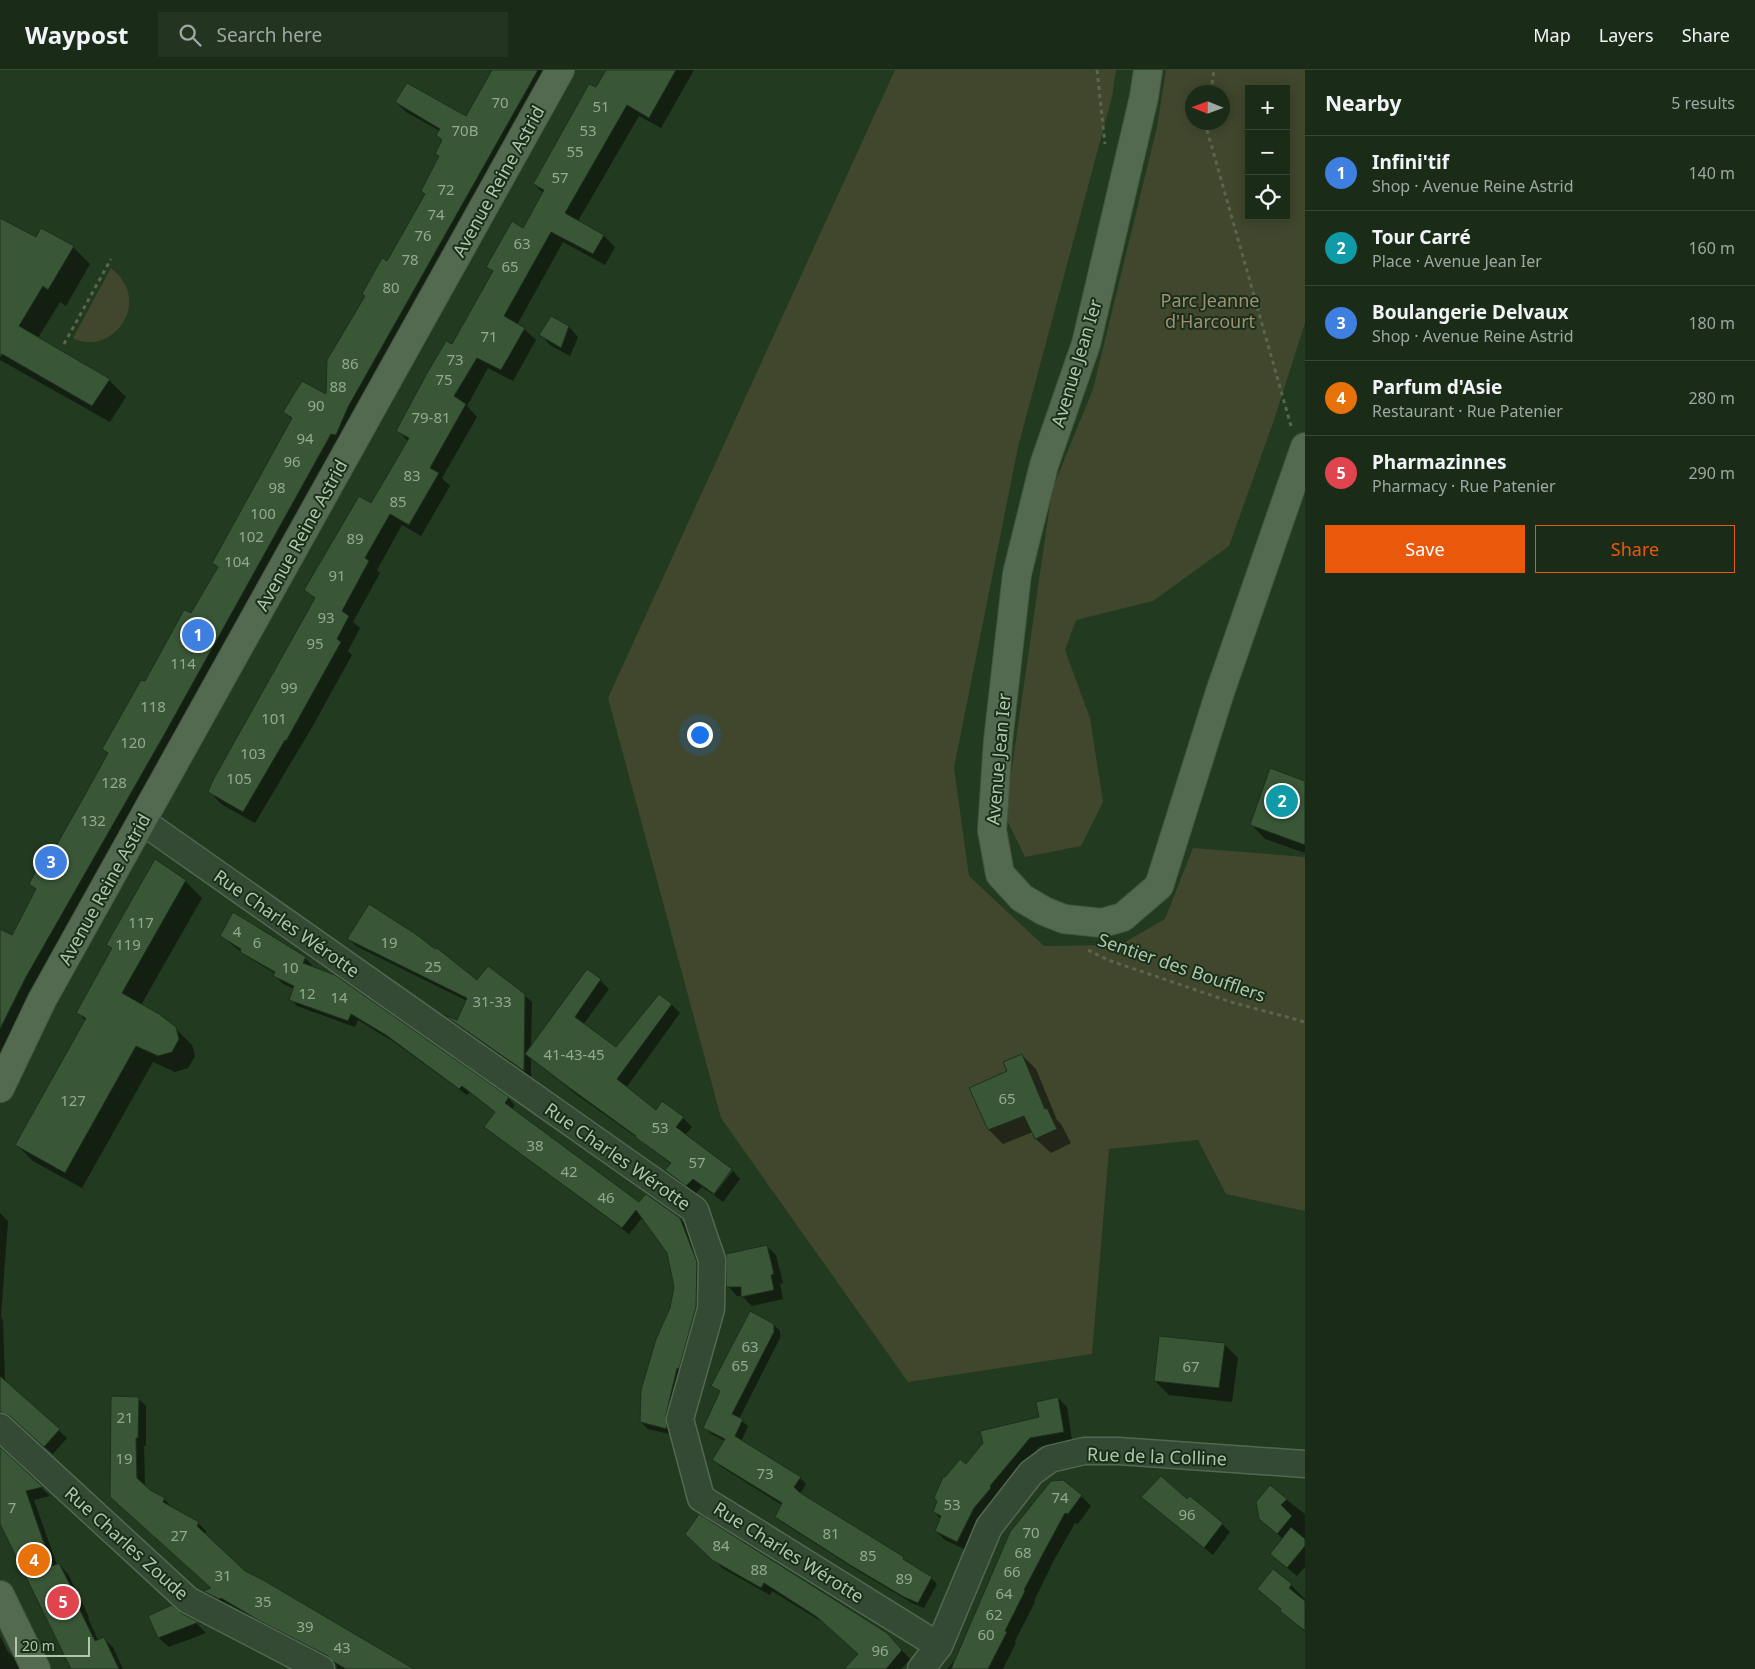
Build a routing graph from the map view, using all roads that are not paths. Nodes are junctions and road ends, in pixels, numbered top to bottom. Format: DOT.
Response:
graph roads {
  1 [pos="560,70"];
  2 [pos="1148,70"];
  3 [pos="1303,454"];
  4 [pos="142,821"];
  5 [pos="42,1000"];
  6 [pos="0,1063"];
  7 [pos="0,1088"];
  8 [pos="0,1427"];
  9 [pos="1305,1464"];
  10 [pos="0,1595"];
  11 [pos="939,1646"];
  12 [pos="36,1669"];
  13 [pos="321,1669"];
  14 [pos="921,1669"];
  1 -- 4 [label="main road, Avenue Reine Astrid"];
  2 -- 3 [label="main road, Avenue Jean Ier"];
  4 -- 5 [label="main road, Avenue Reine Astrid"];
  4 -- 11 [label="street, Rue Charles Wérotte"];
  5 -- 6 [label="main road, Avenue Reine Astrid"];
  5 -- 7 [label="main road, Avenue Reine Astrid"];
  8 -- 13 [label="street, Rue Charles Zoude"];
  9 -- 11 [label="street, Rue de la Colline"];
  10 -- 12 [label="main road"];
  11 -- 14 [label="street, Rue de la Colline"];
}
